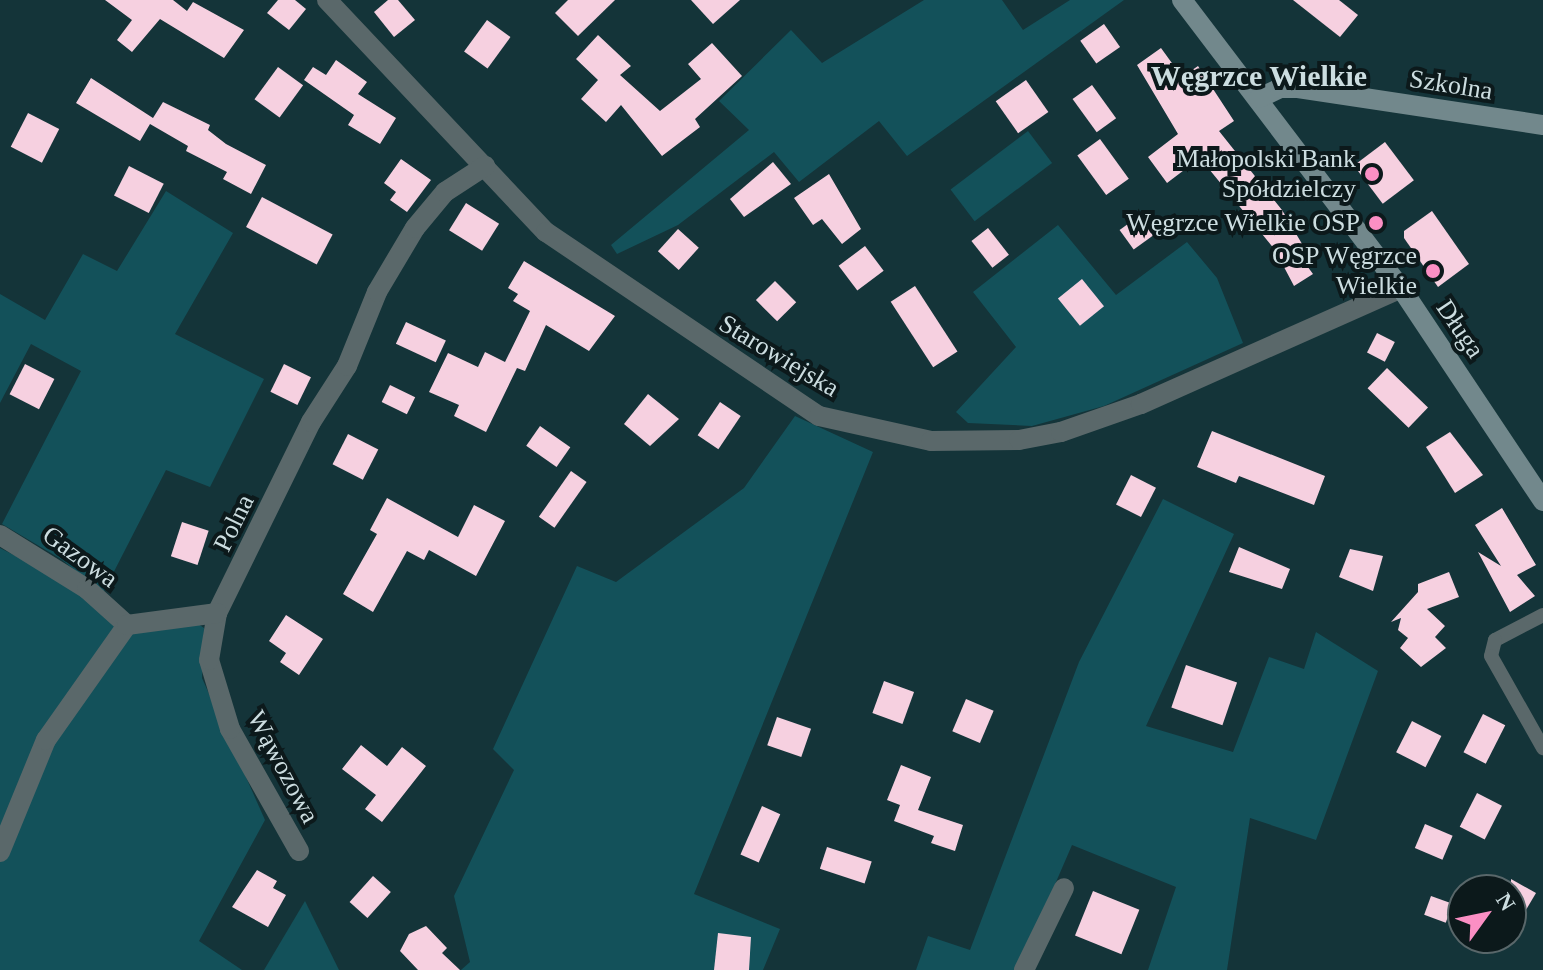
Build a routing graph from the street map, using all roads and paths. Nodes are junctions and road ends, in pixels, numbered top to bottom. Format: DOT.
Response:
graph roads {
  1 [pos="327,0"];
  2 [pos="1182,0"];
  3 [pos="1259,98"];
  4 [pos="1543,125"];
  5 [pos="485,166"];
  6 [pos="1401,288"];
  7 [pos="1543,501"];
  8 [pos="0,535"];
  9 [pos="217,613"];
  10 [pos="1543,615"];
  11 [pos="127,625"];
  12 [pos="1543,748"];
  13 [pos="299,851"];
  14 [pos="0,852"];
  15 [pos="1064,888"];
  16 [pos="1024,970"];
  1 -- 5 [label="street, Starowiejska"];
  2 -- 3 [label="street, Długa"];
  3 -- 4 [label="street, Szkolna"];
  3 -- 6 [label="street, Długa"];
  5 -- 6 [label="street, Starowiejska"];
  5 -- 9 [label="street, Polna"];
  6 -- 7 [label="street, Długa"];
  8 -- 11 [label="street, Gazowa"];
  9 -- 11 [label="street"];
  9 -- 13 [label="street, Wąwozowa"];
  10 -- 12 [label="lane"];
  11 -- 14 [label="street"];
  15 -- 16 [label="street"];
}
